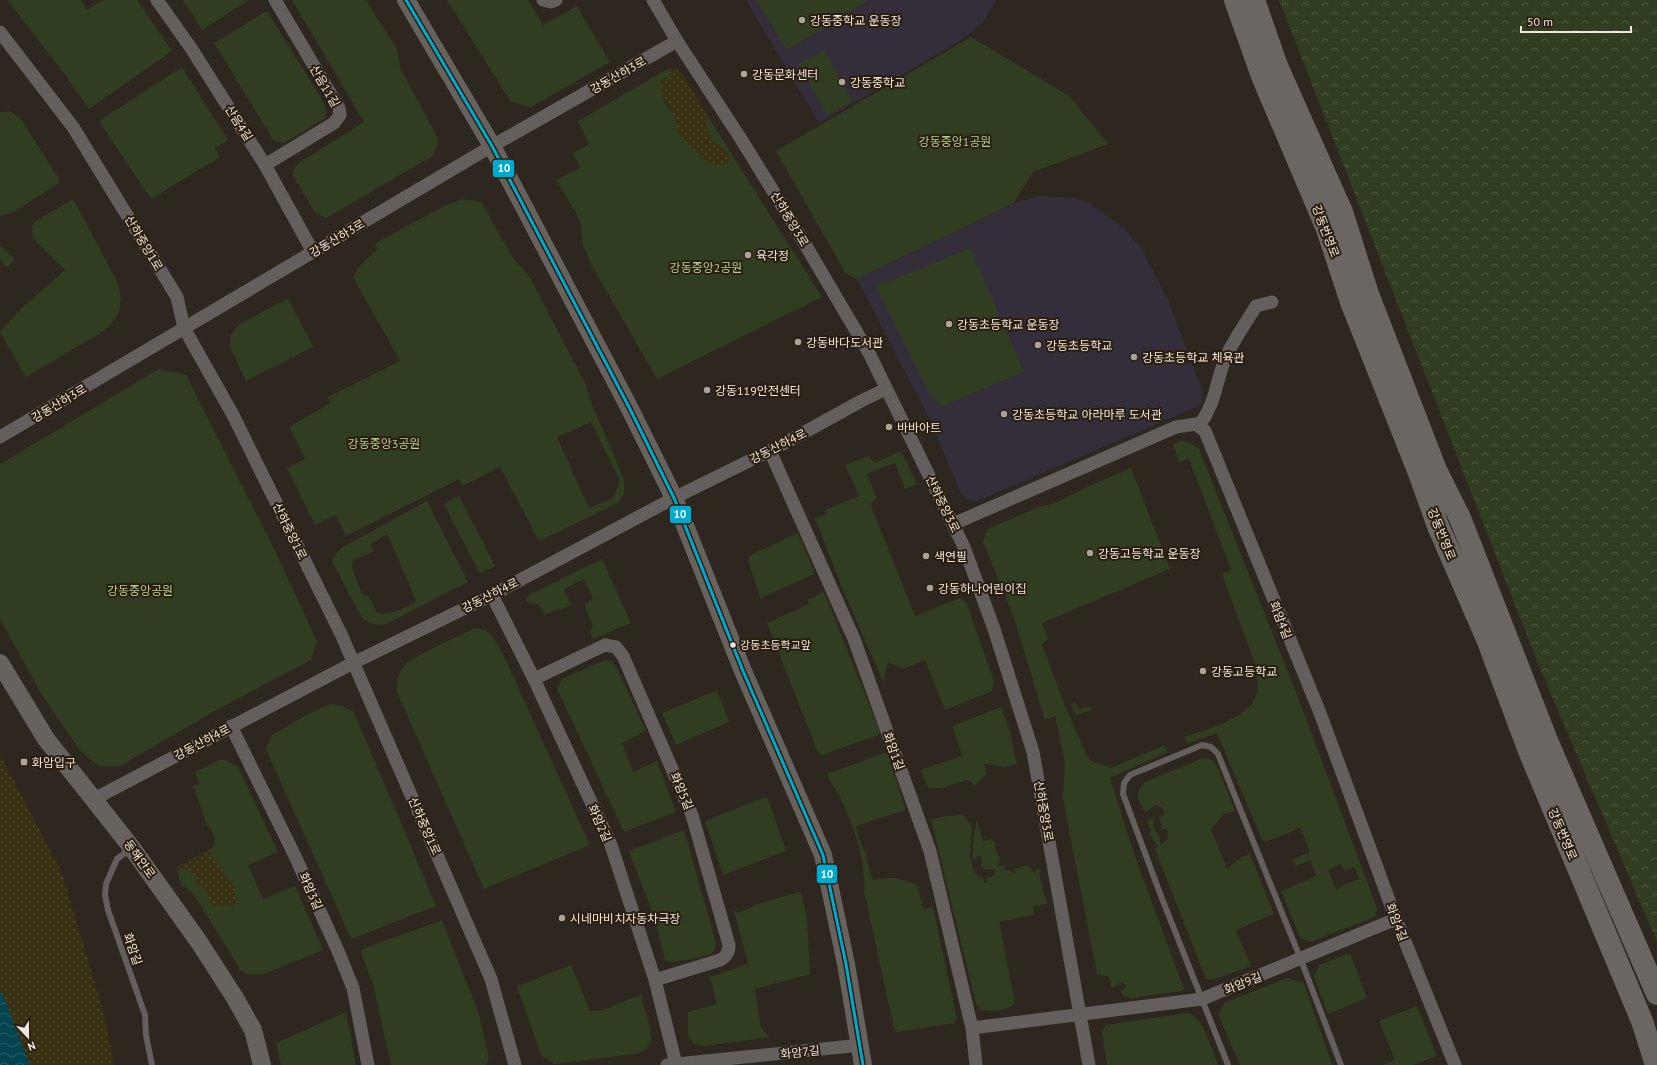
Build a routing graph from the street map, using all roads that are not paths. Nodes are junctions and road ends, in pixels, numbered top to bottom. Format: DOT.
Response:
graph roads {
  1 [pos="157,0"];
  2 [pos="274,0"];
  3 [pos="406,0"];
  4 [pos="543,0"];
  5 [pos="556,0"];
  6 [pos="653,0"];
  7 [pos="1235,0"];
  8 [pos="1254,0"];
  9 [pos="0,32"];
  10 [pos="677,41"];
  11 [pos="492,146"];
  12 [pos="265,165"];
  13 [pos="313,252"];
  14 [pos="1272,302"];
  15 [pos="184,328"];
  16 [pos="886,389"];
  17 [pos="1199,426"];
  18 [pos="0,438"];
  19 [pos="770,450"];
  20 [pos="674,498"];
  21 [pos="953,524"];
  22 [pos="492,595"];
  23 [pos="0,663"];
  24 [pos="353,663"];
  25 [pos="534,680"];
  26 [pos="231,726"];
  27 [pos="94,798"];
  28 [pos="132,848"];
  29 [pos="1396,920"];
  30 [pos="1301,960"];
  31 [pos="655,980"];
  32 [pos="1657,994"];
  33 [pos="1202,999"];
  34 [pos="1081,1015"];
  35 [pos="972,1028"];
  36 [pos="861,1046"];
  37 [pos="671,1064"];
  38 [pos="152,1065"];
  39 [pos="262,1065"];
  40 [pos="368,1065"];
  41 [pos="515,1065"];
  42 [pos="863,1065"];
  43 [pos="976,1065"];
  44 [pos="1089,1065"];
  45 [pos="1228,1065"];
  46 [pos="1341,1065"];
  47 [pos="1456,1065"];
  48 [pos="1656,1065"];
  1 -- 12 [label="street, 산음4길"];
  2 -- 12 [label="street, 산음11길"];
  3 -- 11 [label="main road"];
  4 -- 5 [label="street"];
  6 -- 10 [label="street, 산하중앙3로"];
  7 -- 48 [label="highway, 강동번영로"];
  8 -- 32 [label="highway, 강동번영로"];
  9 -- 15 [label="street, 산하중앙1로"];
  10 -- 11 [label="street, 강동산하3로"];
  10 -- 16 [label="street, 산하중앙3로"];
  11 -- 13 [label="street, 강동산하3로"];
  11 -- 20 [label="main road"];
  12 -- 13 [label="street, 산음4길"];
  13 -- 15 [label="street, 강동산하3로"];
  14 -- 17 [label="street"];
  15 -- 18 [label="street, 강동산하3로"];
  15 -- 24 [label="street, 산하중앙1로"];
  16 -- 19 [label="street, 강동산하4로"];
  16 -- 21 [label="street, 산하중앙3로"];
  17 -- 21 [label="street"];
  17 -- 29 [label="street, 화암4길"];
  19 -- 20 [label="street, 강동산하4로"];
  19 -- 35 [label="street, 화암1길"];
  20 -- 22 [label="street, 강동산하4로"];
  20 -- 36 [label="main road"];
  21 -- 34 [label="street, 산하중앙3로"];
  22 -- 24 [label="street, 강동산하4로"];
  22 -- 25 [label="street, 화암2길"];
  23 -- 27 [label="main road, 동해안로"];
  24 -- 26 [label="street, 강동산하4로"];
  24 -- 41 [label="street, 산하중앙1로"];
  25 -- 31 [label="street, 화암2길"];
  25 -- 31 [label="street, 화암5길"];
  26 -- 27 [label="street, 강동산하4로"];
  26 -- 40 [label="street, 화암3길"];
  27 -- 28 [label="main road, 동해안로"];
  28 -- 38 [label="lane, 화암길"];
  28 -- 39 [label="main road, 동해안로"];
  29 -- 30 [label="street, 화암9길"];
  29 -- 47 [label="street, 화암4길"];
  30 -- 33 [label="street, 화암9길"];
  30 -- 33 [label="lane"];
  30 -- 46 [label="lane"];
  31 -- 37 [label="street, 화암2길"];
  33 -- 34 [label="street, 화암9길"];
  33 -- 45 [label="lane"];
  34 -- 35 [label="street, 화암9길"];
  34 -- 44 [label="street, 산하중앙3로"];
  35 -- 43 [label="street, 화암1길"];
  36 -- 37 [label="street, 화암7길"];
  36 -- 42 [label="main road"];
}
